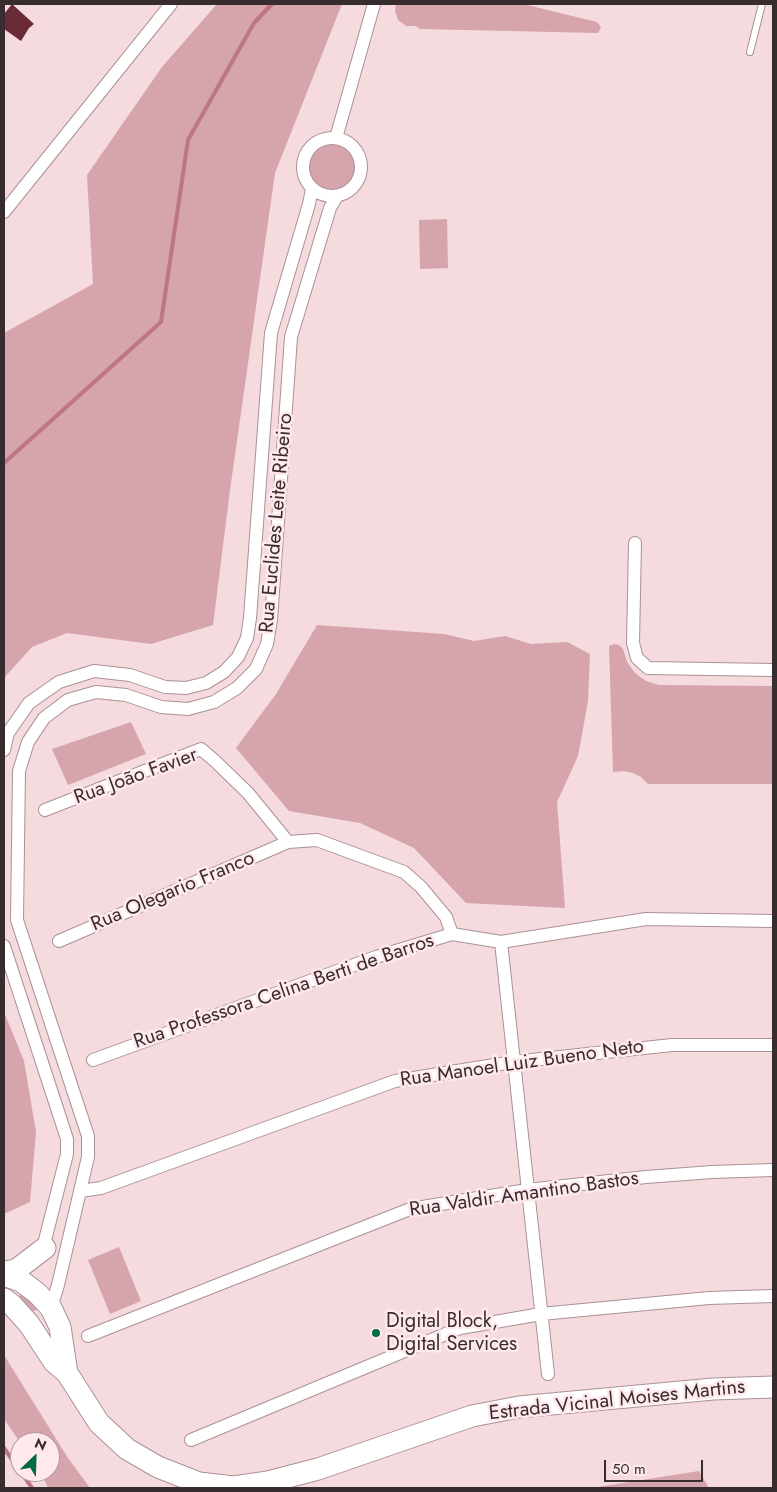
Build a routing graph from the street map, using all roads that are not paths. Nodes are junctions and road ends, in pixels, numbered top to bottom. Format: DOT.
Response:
graph roads {
  1 [pos="171,4"];
  2 [pos="374,4"];
  3 [pos="762,4"];
  4 [pos="750,52"];
  5 [pos="336,138"];
  6 [pos="312,189"];
  7 [pos="337,196"];
  8 [pos="4,212"];
  9 [pos="635,543"];
  10 [pos="773,670"];
  11 [pos="4,750"];
  12 [pos="45,810"];
  13 [pos="288,842"];
  14 [pos="773,921"];
  15 [pos="452,934"];
  16 [pos="24,941"];
  17 [pos="59,941"];
  18 [pos="501,942"];
  19 [pos="4,947"];
  20 [pos="773,1045"];
  21 [pos="93,1060"];
  22 [pos="513,1062"];
  23 [pos="64,1170"];
  24 [pos="773,1170"];
  25 [pos="84,1174"];
  26 [pos="527,1190"];
  27 [pos="80,1191"];
  28 [pos="56,1202"];
  29 [pos="76,1208"];
  30 [pos="45,1248"];
  31 [pos="10,1276"];
  32 [pos="773,1296"];
  33 [pos="8,1302"];
  34 [pos="51,1308"];
  35 [pos="541,1314"];
  36 [pos="29,1324"];
  37 [pos="88,1336"];
  38 [pos="67,1373"];
  39 [pos="548,1374"];
  40 [pos="773,1387"];
  41 [pos="191,1440"];
  1 -- 8 [label="street"];
  2 -- 5 [label="street"];
  3 -- 4 [label="lane"];
  5 -- 6 [label="street"];
  5 -- 7 [label="street"];
  6 -- 7 [label="street"];
  6 -- 11 [label="street, Rua Euclides Leite Ribeiro"];
  7 -- 16 [label="street, Rua Euclides Leite Ribeiro"];
  9 -- 10 [label="street"];
  12 -- 13 [label="street, Rua João Favier"];
  13 -- 15 [label="street"];
  13 -- 17 [label="street, Rua Olegario Franco"];
  14 -- 18 [label="street, Rua Professora Celina Berti de Barros"];
  15 -- 18 [label="street, Rua Professora Celina Berti de Barros"];
  15 -- 21 [label="street, Rua Professora Celina Berti de Barros"];
  16 -- 19 [label="street"];
  16 -- 25 [label="street, Rua Euclides Leite Ribeiro"];
  18 -- 22 [label="street"];
  19 -- 23 [label="street"];
  20 -- 22 [label="street, Rua Manoel Luiz Bueno Neto"];
  22 -- 26 [label="street"];
  22 -- 27 [label="street, Rua Manoel Luiz Bueno Neto"];
  23 -- 25 [label="street"];
  23 -- 28 [label="street"];
  24 -- 26 [label="street, Rua Valdir Amantino Bastos"];
  25 -- 27 [label="street, Rua Euclides Leite Ribeiro"];
  26 -- 35 [label="street"];
  26 -- 37 [label="street, Rua Valdir Amantino Bastos"];
  27 -- 29 [label="street, Rua Euclides Leite Ribeiro"];
  28 -- 29 [label="street"];
  28 -- 30 [label="street"];
  29 -- 34 [label="street, Rua Euclides Leite Ribeiro"];
  30 -- 31 [label="main road"];
  31 -- 33 [label="main road"];
  31 -- 34 [label="main road, Estrada Vicinal Moises Martins"];
  32 -- 35 [label="street"];
  33 -- 36 [label="main road, Estrada Vicinal Moises Martins"];
  34 -- 36 [label="main road"];
  34 -- 38 [label="main road, Estrada Vicinal Moises Martins"];
  35 -- 39 [label="street"];
  35 -- 41 [label="street"];
  36 -- 38 [label="main road, Estrada Vicinal Moises Martins"];
  38 -- 40 [label="main road, Estrada Vicinal Moises Martins"];
}
